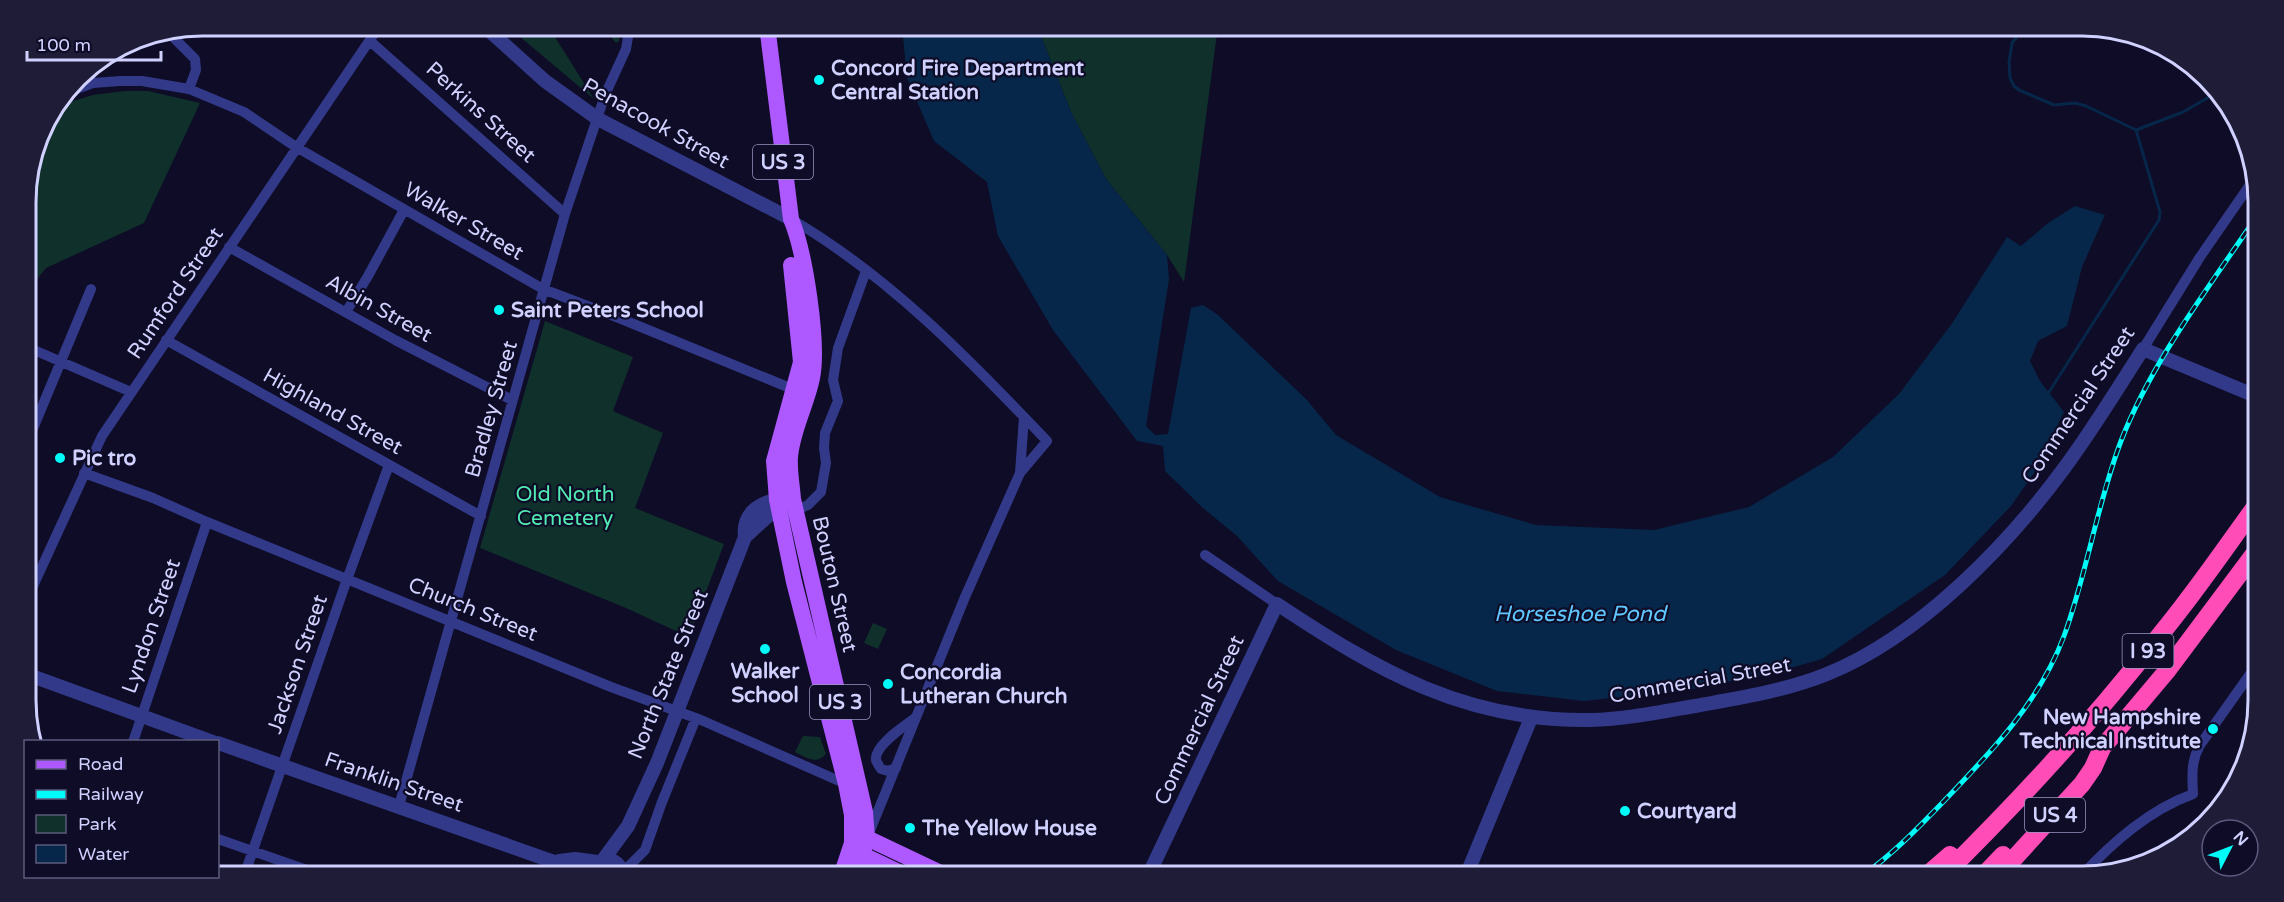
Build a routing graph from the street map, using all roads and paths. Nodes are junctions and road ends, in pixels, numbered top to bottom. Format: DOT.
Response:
graph roads {
  1 [pos="373,36"];
  2 [pos="494,36"];
  3 [pos="628,36"];
  4 [pos="767,36"];
  5 [pos="176,38"];
  6 [pos="370,41"];
  7 [pos="84,86"];
  8 [pos="189,89"];
  9 [pos="597,119"];
  10 [pos="296,147"];
  11 [pos="2247,188"];
  12 [pos="404,210"];
  13 [pos="565,214"];
  14 [pos="791,219"];
  15 [pos="229,247"];
  16 [pos="866,271"];
  17 [pos="91,289"];
  18 [pos="543,289"];
  19 [pos="346,312"];
  20 [pos="166,340"];
  21 [pos="2143,349"];
  22 [pos="36,351"];
  23 [pos="62,363"];
  24 [pos="795,390"];
  25 [pos="131,392"];
  26 [pos="2248,392"];
  27 [pos="512,400"];
  28 [pos="1024,417"];
  29 [pos="36,422"];
  30 [pos="389,465"];
  31 [pos="84,473"];
  32 [pos="1020,473"];
  33 [pos="786,505"];
  34 [pos="481,516"];
  35 [pos="2248,517"];
  36 [pos="207,522"];
  37 [pos="1205,555"];
  38 [pos="2248,562"];
  39 [pos="348,578"];
  40 [pos="36,579"];
  41 [pos="1277,604"];
  42 [pos="450,622"];
  43 [pos="2248,677"];
  44 [pos="36,678"];
  45 [pos="678,712"];
  46 [pos="142,717"];
  47 [pos="696,718"];
  48 [pos="915,718"];
  49 [pos="1531,718"];
  50 [pos="133,740"];
  51 [pos="210,740"];
  52 [pos="219,743"];
  53 [pos="2102,748"];
  54 [pos="283,766"];
  55 [pos="896,768"];
  56 [pos="846,784"];
  57 [pos="2026,789"];
  58 [pos="399,806"];
  59 [pos="628,826"];
  60 [pos="219,839"];
  61 [pos="861,845"];
  62 [pos="252,852"];
  63 [pos="601,861"];
  64 [pos="556,862"];
  65 [pos="247,866"];
  66 [pos="293,866"];
  67 [pos="567,866"];
  68 [pos="597,866"];
  69 [pos="616,866"];
  70 [pos="622,866"];
  71 [pos="629,866"];
  72 [pos="847,866"];
  73 [pos="858,866"];
  74 [pos="892,866"];
  75 [pos="919,866"];
  76 [pos="1153,866"];
  77 [pos="1470,866"];
  78 [pos="1937,866"];
  79 [pos="1953,866"];
  80 [pos="1993,866"];
  81 [pos="2007,866"];
  82 [pos="2090,866"];
  1 -- 6 [label="street, Rumford Street"];
  2 -- 9 [label="street, Penacook Street"];
  3 -- 9 [label="street, Bradley Street"];
  4 -- 14 [label="main road, US 3"];
  5 -- 8 [label="street"];
  6 -- 10 [label="street, Rumford Street"];
  6 -- 13 [label="street, Perkins Street"];
  7 -- 8 [label="street, Walker Street"];
  8 -- 10 [label="street, Walker Street"];
  9 -- 13 [label="street, Bradley Street"];
  9 -- 14 [label="street, Penacook Street"];
  10 -- 12 [label="street, Walker Street"];
  10 -- 15 [label="street, Rumford Street"];
  11 -- 21 [label="street, Commercial Street"];
  12 -- 18 [label="street, Walker Street"];
  12 -- 19 [label="street"];
  13 -- 18 [label="street, Bradley Street"];
  14 -- 16 [label="street"];
  14 -- 24 [label="main road, US 3"];
  14 -- 33 [label="main road, US 3"];
  15 -- 19 [label="street, Albin Street"];
  15 -- 20 [label="street, Rumford Street"];
  16 -- 28 [label="street"];
  16 -- 33 [label="street"];
  17 -- 23 [label="street"];
  18 -- 24 [label="street, Walker Street"];
  18 -- 27 [label="street, Bradley Street"];
  19 -- 27 [label="street, Albin Street"];
  20 -- 25 [label="street, Rumford Street"];
  20 -- 30 [label="street, Highland Street"];
  21 -- 26 [label="street"];
  21 -- 49 [label="street, Commercial Street"];
  22 -- 23 [label="street"];
  23 -- 25 [label="street"];
  23 -- 29 [label="street"];
  24 -- 33 [label="main road, US 3"];
  25 -- 31 [label="street, Rumford Street"];
  27 -- 34 [label="street, Bradley Street"];
  28 -- 32 [label="street"];
  28 -- 32 [label="street"];
  30 -- 34 [label="street, Highland Street"];
  30 -- 39 [label="street, Jackson Street"];
  31 -- 36 [label="street, Church Street"];
  31 -- 40 [label="street, Rumford Street"];
  32 -- 48 [label="street"];
  33 -- 45 [label="street, North State Street"];
  33 -- 56 [label="main road, Bouton Street / US 3"];
  33 -- 61 [label="main road, Bouton Street / US 3"];
  34 -- 42 [label="street, Bradley Street"];
  35 -- 57 [label="highway, I 93"];
  36 -- 39 [label="street, Church Street"];
  36 -- 46 [label="street, Lyndon Street"];
  37 -- 41 [label="street"];
  38 -- 53 [label="highway, I 93"];
  39 -- 42 [label="street, Church Street"];
  39 -- 54 [label="street, Jackson Street"];
  41 -- 49 [label="street, Commercial Street"];
  41 -- 76 [label="street, Commercial Street"];
  42 -- 45 [label="street, Church Street"];
  42 -- 58 [label="street, Bradley Street"];
  43 -- 82 [label="street"];
  44 -- 46 [label="street"];
  45 -- 47 [label="street, Church Street"];
  45 -- 59 [label="street, North State Street"];
  46 -- 50 [label="street, Lyndon Street"];
  46 -- 51 [label="street"];
  47 -- 56 [label="street, Church Street"];
  47 -- 71 [label="street"];
  48 -- 55 [label="street"];
  48 -- 55 [label="street"];
  49 -- 77 [label="street"];
  52 -- 54 [label="street, Franklin Street"];
  53 -- 80 [label="highway, I 93"];
  53 -- 81 [label="highway, US 4"];
  54 -- 58 [label="street, Franklin Street"];
  54 -- 62 [label="street, Jackson Street"];
  55 -- 61 [label="street"];
  56 -- 61 [label="main road, Bouton Street / US 3"];
  57 -- 78 [label="highway"];
  57 -- 79 [label="highway, I 93"];
  58 -- 64 [label="street, Franklin Street"];
  59 -- 63 [label="street, North State Street"];
  59 -- 70 [label="street, North State Street"];
  60 -- 62 [label="street"];
  61 -- 72 [label="main road, US 3"];
  61 -- 73 [label="main road, US 3"];
  61 -- 74 [label="main road"];
  61 -- 75 [label="main road"];
  62 -- 65 [label="street, Jackson Street"];
  62 -- 66 [label="street"];
  63 -- 64 [label="street, Franklin Street"];
  63 -- 68 [label="street"];
  63 -- 69 [label="street, Franklin Street"];
  64 -- 67 [label="street, Franklin Street"];
}
